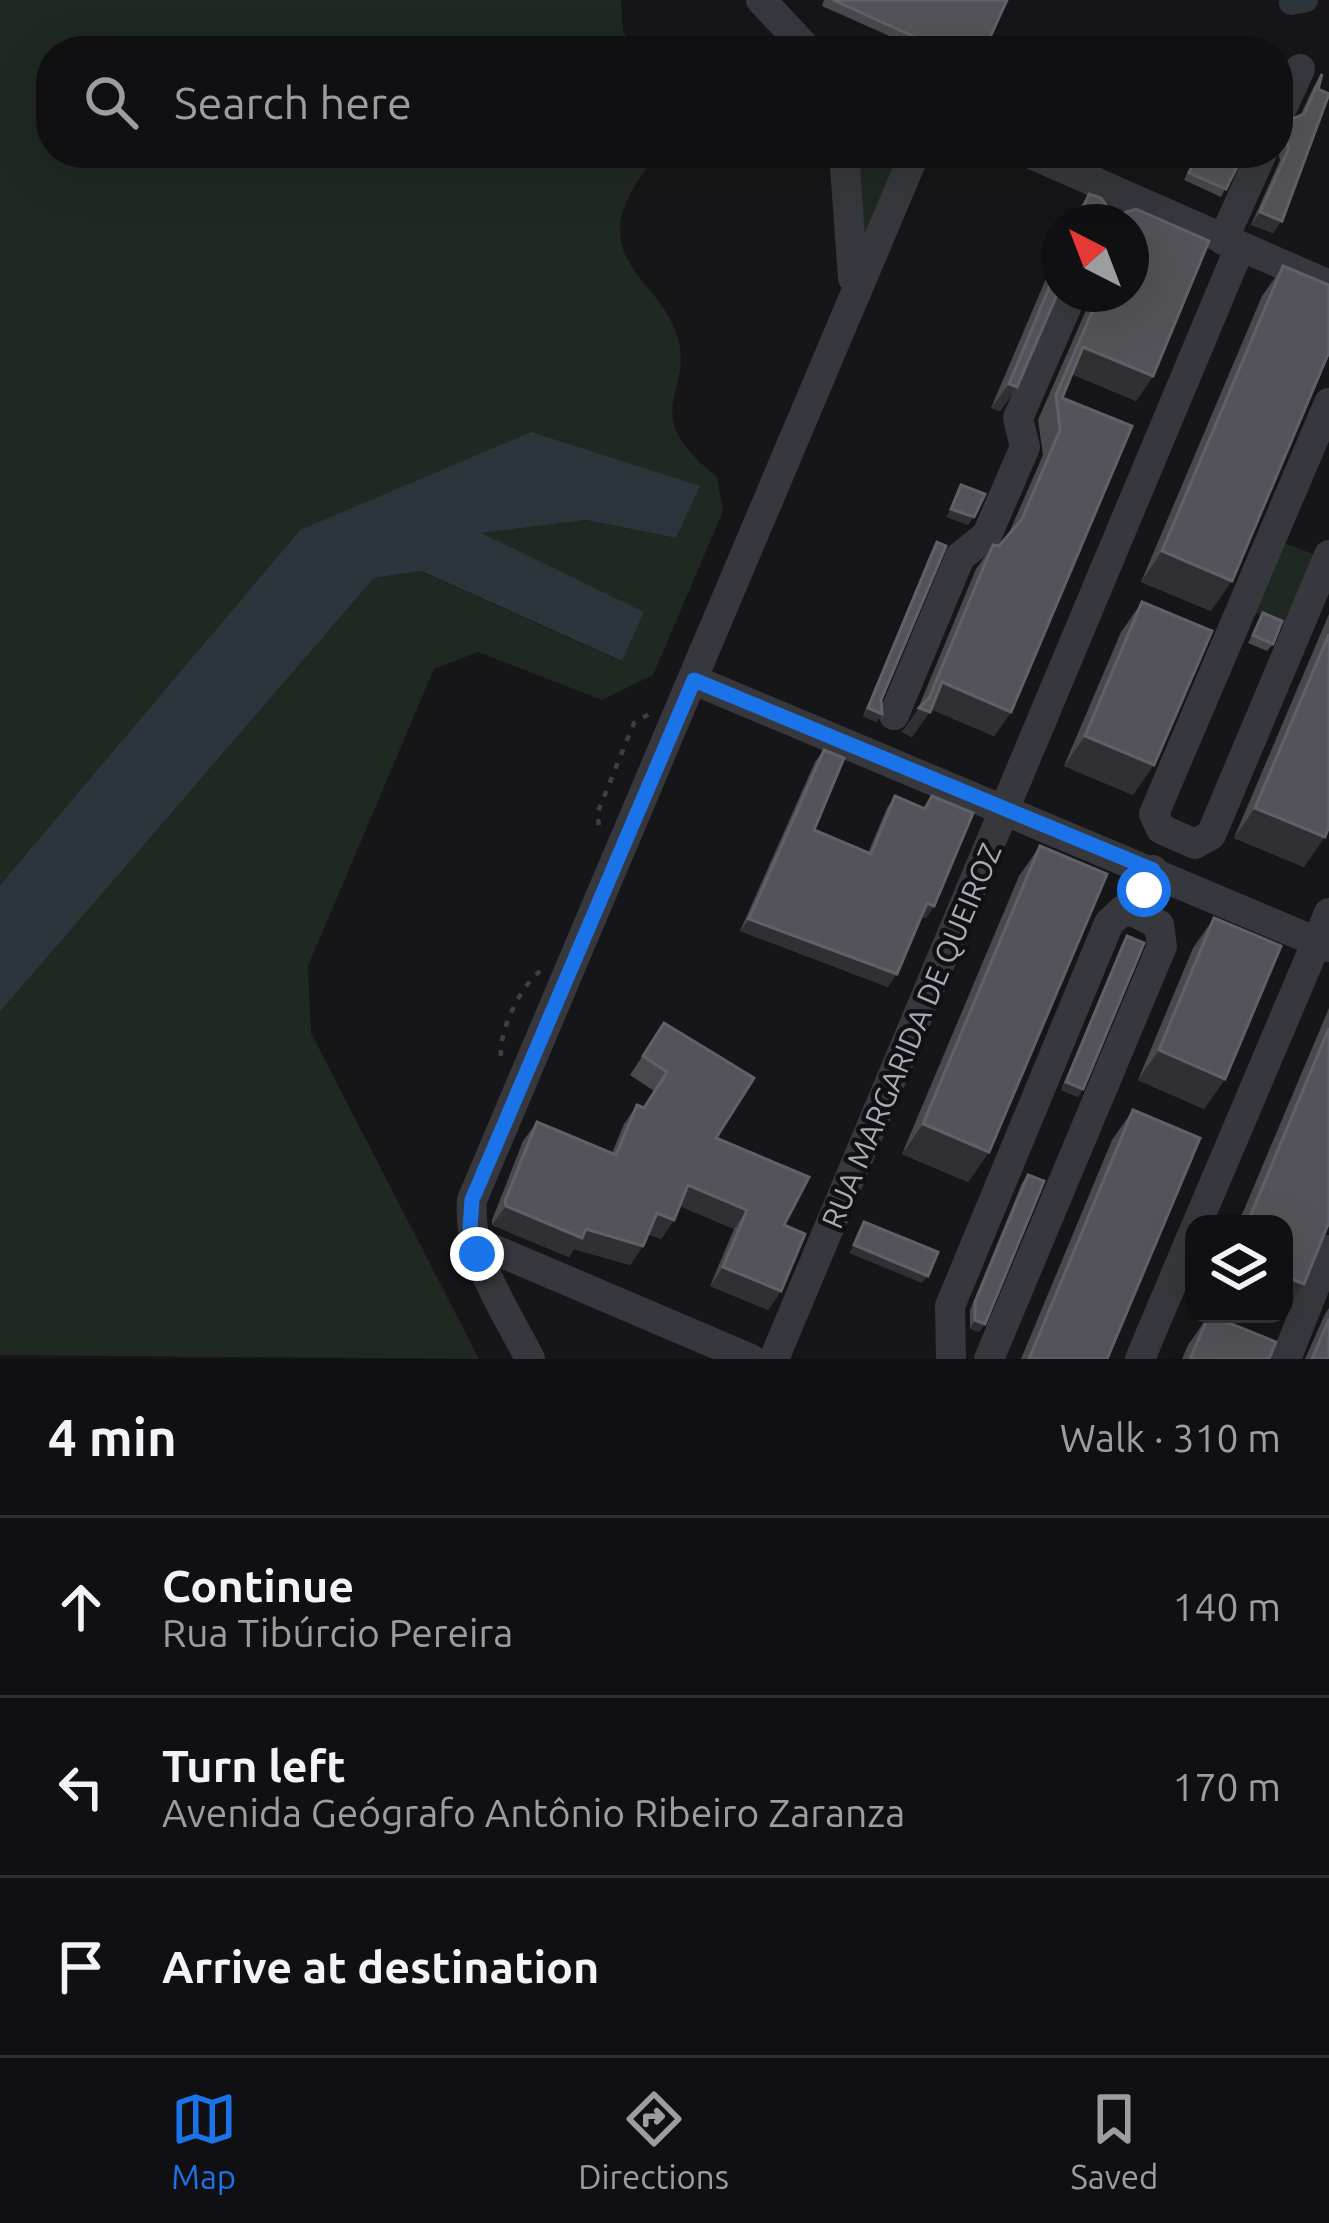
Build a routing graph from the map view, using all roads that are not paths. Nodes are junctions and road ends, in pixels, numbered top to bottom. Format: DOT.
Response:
graph roads {
  1 [pos="761,0"];
  2 [pos="793,36"];
  3 [pos="1300,69"];
  4 [pos="1293,84"];
  5 [pos="845,168"];
  6 [pos="908,168"];
  7 [pos="1064,168"];
  8 [pos="1257,168"];
  9 [pos="1112,189"];
  10 [pos="1108,204"];
  11 [pos="1232,244"];
  12 [pos="1329,285"];
  13 [pos="853,289"];
  14 [pos="1064,312"];
  15 [pos="1329,403"];
  16 [pos="1329,555"];
  17 [pos="694,680"];
  18 [pos="894,716"];
  19 [pos="1008,809"];
  20 [pos="1181,837"];
  21 [pos="1160,873"];
  22 [pos="1136,913"];
  23 [pos="1329,913"];
  24 [pos="1323,945"];
  25 [pos="1202,1215"];
  26 [pos="474,1241"];
  27 [pos="1329,1250"];
  28 [pos="1185,1254"];
  29 [pos="530,1359"];
  30 [pos="751,1359"];
  31 [pos="774,1359"];
  32 [pos="951,1359"];
  33 [pos="989,1359"];
  34 [pos="1140,1359"];
  35 [pos="1286,1359"];
  1 -- 2 [label="street"];
  3 -- 4 [label="street"];
  5 -- 13 [label="street"];
  6 -- 13 [label="street"];
  7 -- 9 [label="street"];
  8 -- 11 [label="street, RUA MARGARIDA DE QUEIROZ"];
  9 -- 10 [label="street"];
  9 -- 11 [label="street"];
  11 -- 12 [label="street"];
  11 -- 19 [label="street, RUA MARGARIDA DE QUEIROZ"];
  13 -- 17 [label="street"];
  14 -- 18 [label="street"];
  15 -- 20 [label="street"];
  16 -- 20 [label="street"];
  17 -- 19 [label="street"];
  17 -- 26 [label="street"];
  19 -- 21 [label="street"];
  19 -- 31 [label="street, RUA MARGARIDA DE QUEIROZ"];
  20 -- 21 [label="street"];
  21 -- 22 [label="street"];
  21 -- 24 [label="street"];
  22 -- 32 [label="street"];
  22 -- 33 [label="street"];
  23 -- 24 [label="street"];
  24 -- 25 [label="street"];
  26 -- 29 [label="street"];
  26 -- 30 [label="street"];
  27 -- 35 [label="street"];
  28 -- 34 [label="street"];
}
